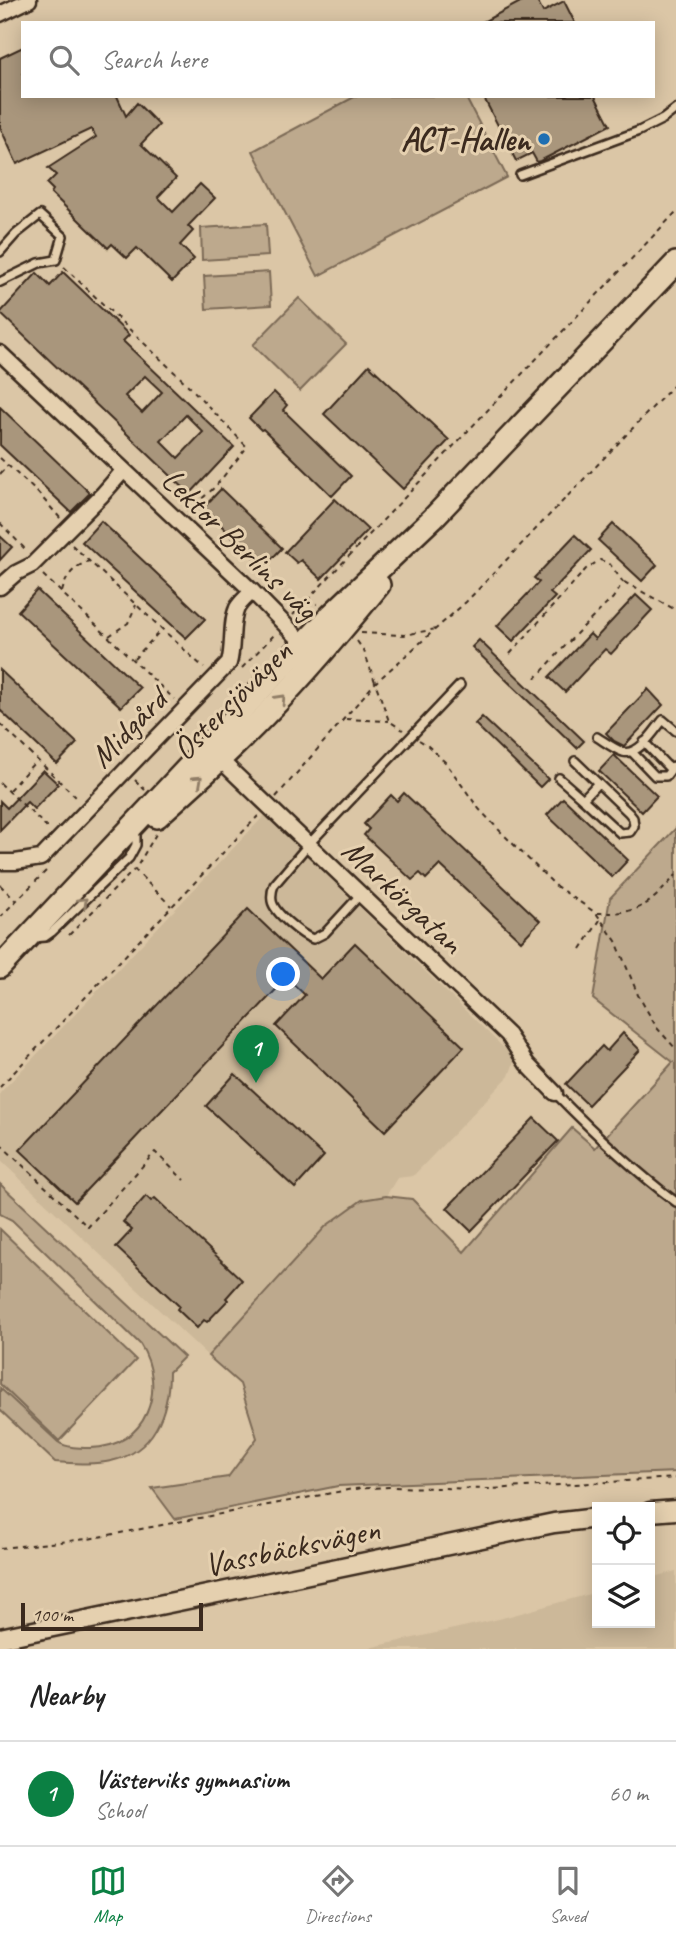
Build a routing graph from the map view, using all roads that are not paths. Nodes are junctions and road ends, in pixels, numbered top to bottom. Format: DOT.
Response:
graph roads {
  1 [pos="29,0"];
  2 [pos="0,14"];
  3 [pos="676,109"];
  4 [pos="520,175"];
  5 [pos="0,252"];
  6 [pos="676,262"];
  7 [pos="0,282"];
  8 [pos="0,353"];
  9 [pos="123,471"];
  10 [pos="0,587"];
  11 [pos="252,592"];
  12 [pos="311,651"];
  13 [pos="460,685"];
  14 [pos="676,731"];
  15 [pos="597,737"];
  16 [pos="644,743"];
  17 [pos="632,752"];
  18 [pos="213,753"];
  19 [pos="575,761"];
  20 [pos="675,766"];
  21 [pos="559,778"];
  22 [pos="598,783"];
  23 [pos="583,799"];
  24 [pos="136,836"];
  25 [pos="309,845"];
  26 [pos="0,862"];
  27 [pos="361,894"];
  28 [pos="56,908"];
  29 [pos="29,937"];
  30 [pos="0,967"];
  31 [pos="555,1093"];
  32 [pos="676,1202"];
  33 [pos="676,1510"];
  34 [pos="655,1512"];
  35 [pos="592,1519"];
  36 [pos="0,1637"];
  1 -- 2 [label="street"];
  3 -- 4 [label="lane"];
  5 -- 7 [label="lane"];
  6 -- 12 [label="main road, Östersjövägen"];
  8 -- 9 [label="street, Lektor Berlins väg"];
  9 -- 10 [label="street, Lektor Berlins väg"];
  9 -- 11 [label="street, Lektor Berlins väg"];
  11 -- 12 [label="street, Lektor Berlins väg"];
  11 -- 26 [label="street, Midgård"];
  12 -- 18 [label="main road, Östersjövägen"];
  13 -- 25 [label="lane"];
  14 -- 16 [label="lane"];
  15 -- 17 [label="lane"];
  16 -- 17 [label="lane"];
  16 -- 20 [label="lane"];
  17 -- 20 [label="lane"];
  24 -- 18 [label="main road, Östersjövägen, one-way"];
  18 -- 25 [label="street, Markörgatan"];
  18 -- 28 [label="main road, Östersjövägen"];
  19 -- 22 [label="lane"];
  21 -- 23 [label="lane"];
  22 -- 23 [label="lane"];
  22 -- 23 [label="lane"];
  24 -- 28 [label="main road, Östersjövägen"];
  29 -- 24 [label="lane, one-way"];
  25 -- 27 [label="street, Markörgatan"];
  25 -- 27 [label="lane"];
  27 -- 31 [label="street, Markörgatan"];
  28 -- 29 [label="main road, Östersjövägen"];
  29 -- 30 [label="main road, Östersjövägen"];
  31 -- 32 [label="lane"];
  33 -- 34 [label="street"];
  35 -- 36 [label="street, Vassbäcksvägen"];
}
